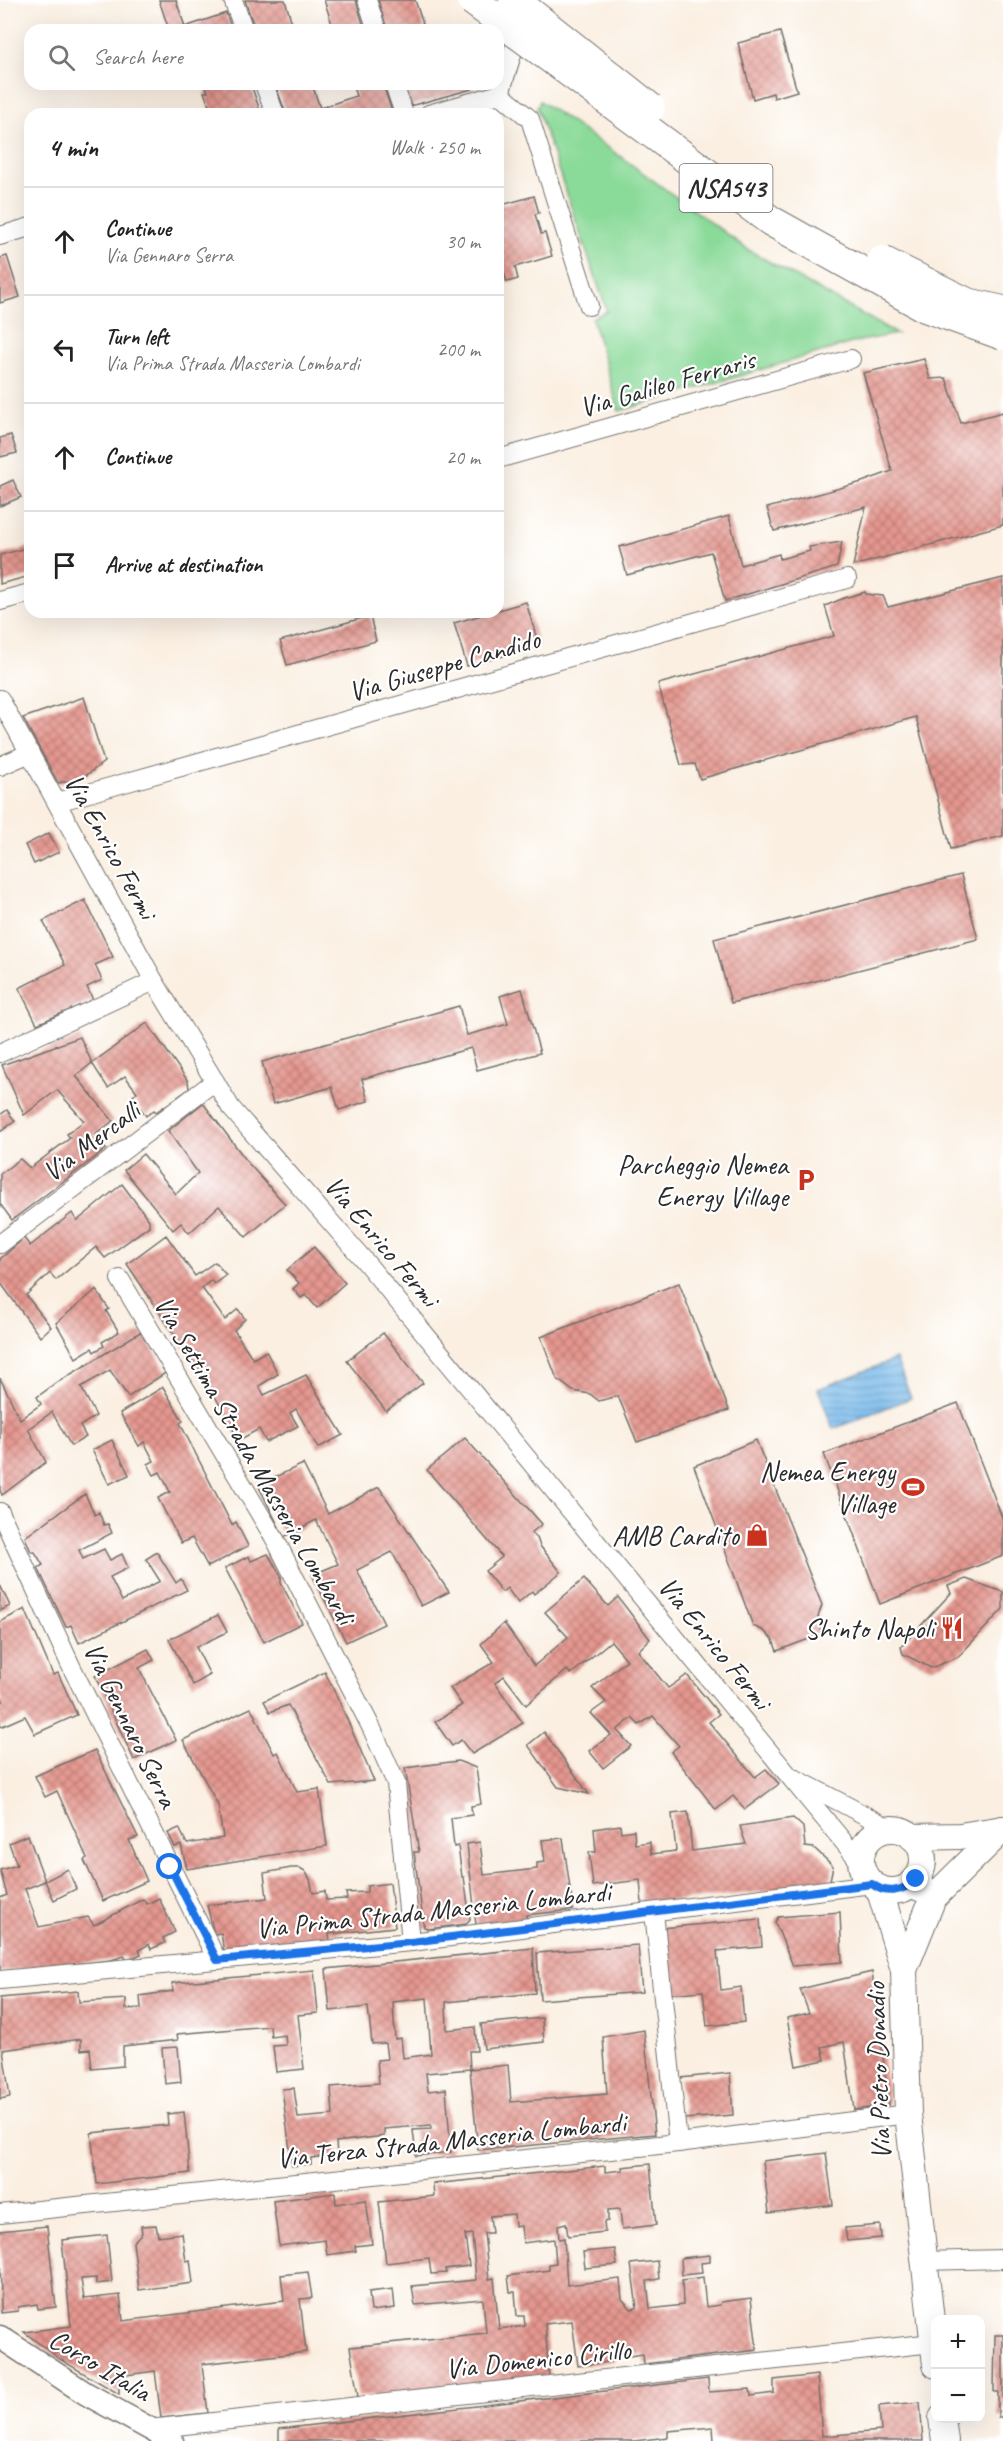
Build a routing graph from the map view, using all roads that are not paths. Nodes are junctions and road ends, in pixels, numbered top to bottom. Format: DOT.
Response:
graph roads {
  1 [pos="233,0"];
  2 [pos="367,0"];
  3 [pos="472,0"];
  4 [pos="514,0"];
  5 [pos="528,0"];
  6 [pos="242,24"];
  7 [pos="375,24"];
  8 [pos="504,81"];
  9 [pos="266,90"];
  10 [pos="396,90"];
  11 [pos="501,90"];
  12 [pos="500,94"];
  13 [pos="273,108"];
  14 [pos="402,108"];
  15 [pos="450,108"];
  16 [pos="24,229"];
  17 [pos="0,236"];
  18 [pos="589,306"];
  19 [pos="1003,311"];
  20 [pos="1003,335"];
  21 [pos="851,359"];
  22 [pos="504,457"];
  23 [pos="847,579"];
  24 [pos="24,595"];
  25 [pos="0,601"];
  26 [pos="0,699"];
  27 [pos="30,753"];
  28 [pos="0,766"];
  29 [pos="57,802"];
  30 [pos="154,981"];
  31 [pos="0,1053"];
  32 [pos="215,1082"];
  33 [pos="0,1244"];
  34 [pos="120,1279"];
  35 [pos="0,1512"];
  36 [pos="786,1774"];
  37 [pos="1003,1829"];
  38 [pos="902,1833"];
  39 [pos="870,1878"];
  40 [pos="913,1880"];
  41 [pos="933,1898"];
  42 [pos="654,1912"];
  43 [pos="411,1942"];
  44 [pos="217,1960"];
  45 [pos="904,1970"];
  46 [pos="0,1980"];
  47 [pos="908,2114"];
  48 [pos="678,2143"];
  49 [pos="2,2208"];
  50 [pos="1003,2259"];
  51 [pos="924,2261"];
  52 [pos="931,2326"];
  53 [pos="0,2337"];
  54 [pos="931,2354"];
  55 [pos="943,2423"];
  56 [pos="150,2428"];
  57 [pos="172,2441"];
  58 [pos="945,2441"];
  1 -- 6 [label="street"];
  2 -- 7 [label="street"];
  3 -- 20 [label="highway, NSA543, bridge"];
  4 -- 19 [label="highway, NSA543, bridge"];
  5 -- 8 [label="street"];
  9 -- 13 [label="street"];
  10 -- 14 [label="street"];
  11 -- 12 [label="street"];
  12 -- 15 [label="street"];
  12 -- 18 [label="street"];
  16 -- 17 [label="street"];
  21 -- 22 [label="street, Via Galileo Ferraris"];
  23 -- 29 [label="street, Via Giuseppe Candido"];
  24 -- 25 [label="street"];
  26 -- 27 [label="street, Via Enrico Fermi"];
  27 -- 28 [label="street"];
  27 -- 29 [label="street, Via Enrico Fermi"];
  29 -- 30 [label="street, Via Enrico Fermi"];
  30 -- 31 [label="street"];
  30 -- 32 [label="street, Via Enrico Fermi"];
  32 -- 33 [label="street, Via Mercalli"];
  32 -- 36 [label="street, Via Enrico Fermi"];
  34 -- 43 [label="street, Via Settima Strada Masseria Lombardi"];
  35 -- 44 [label="street, Via Gennaro Serra"];
  36 -- 38 [label="street, Via Enrico Fermi"];
  36 -- 39 [label="street, Via Enrico Fermi"];
  37 -- 38 [label="main road"];
  37 -- 41 [label="main road, Via Pietro Donadio"];
  38 -- 39 [label="main road"];
  38 -- 40 [label="main road"];
  39 -- 40 [label="main road"];
  39 -- 42 [label="street, Via Prima Strada Masseria Lombardi"];
  39 -- 45 [label="main road"];
  40 -- 41 [label="street"];
  41 -- 45 [label="main road, Via Pietro Donadio"];
  42 -- 43 [label="street, Via Prima Strada Masseria Lombardi"];
  42 -- 48 [label="street"];
  43 -- 44 [label="street, Via Prima Strada Masseria Lombardi"];
  44 -- 46 [label="street, Via Prima Strada Masseria Lombardi"];
  45 -- 47 [label="main road, Via Pietro Donadio"];
  47 -- 48 [label="street, Via Terza Strada Masseria Lombardi"];
  47 -- 51 [label="main road, Via Pietro Donadio"];
  48 -- 49 [label="street, Via Terza Strada Masseria Lombardi"];
  50 -- 51 [label="street"];
  51 -- 52 [label="main road, Via Pietro Donadio"];
  53 -- 56 [label="street, Corso Italia"];
  54 -- 56 [label="street, Via Domenico Cirillo"];
  55 -- 58 [label="main road"];
  56 -- 57 [label="street, Corso Italia"];
}
